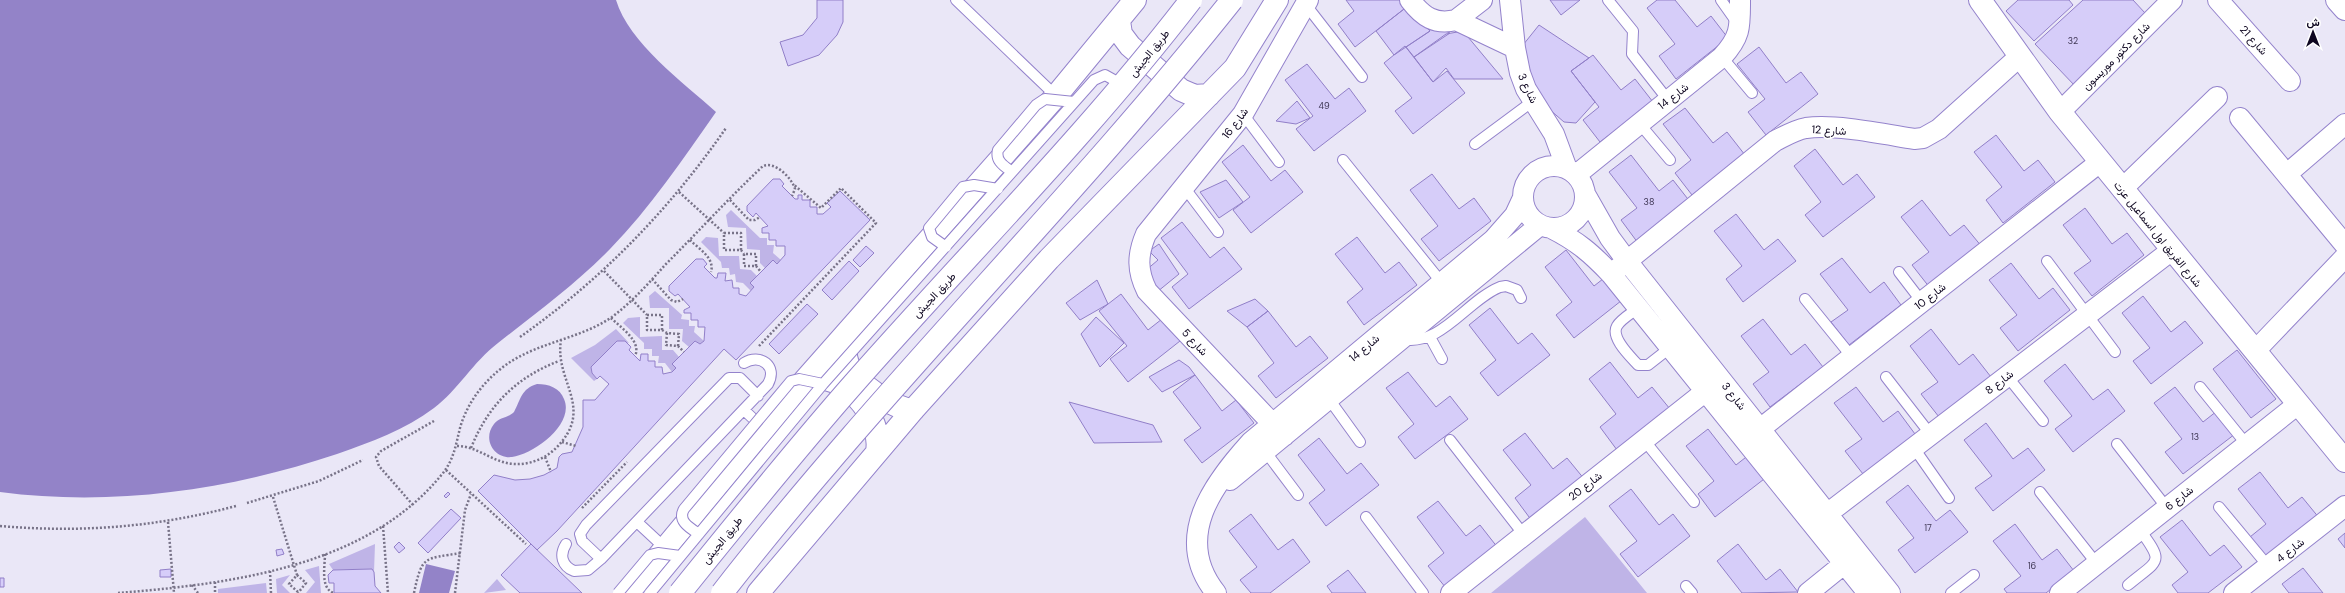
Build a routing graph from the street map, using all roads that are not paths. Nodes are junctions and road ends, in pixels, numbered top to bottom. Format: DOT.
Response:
graph roads {
  1 [pos="956,0"];
  2 [pos="1135,0"];
  3 [pos="1192,0"];
  4 [pos="1232,0"];
  5 [pos="1277,0"];
  6 [pos="1410,0"];
  7 [pos="1482,0"];
  8 [pos="1510,0"];
  9 [pos="1608,0"];
  10 [pos="1721,0"];
  11 [pos="1740,0"];
  12 [pos="1980,0"];
  13 [pos="2172,0"];
  14 [pos="2218,0"];
  15 [pos="2337,0"];
  16 [pos="1307,3"];
  17 [pos="2345,9"];
  18 [pos="1456,20"];
  19 [pos="1119,21"];
  20 [pos="1740,27"];
  21 [pos="1515,48"];
  22 [pos="1722,57"];
  23 [pos="2019,57"];
  24 [pos="1362,77"];
  25 [pos="2290,81"];
  26 [pos="1123,85"];
  27 [pos="1752,93"];
  28 [pos="1210,95"];
  29 [pos="2217,97"];
  30 [pos="1065,99"];
  31 [pos="1668,100"];
  32 [pos="1533,101"];
  33 [pos="2060,112"];
  34 [pos="1243,114"];
  35 [pos="2240,118"];
  36 [pos="1639,122"];
  37 [pos="2345,124"];
  38 [pos="1475,144"];
  39 [pos="1343,160"];
  40 [pos="1670,160"];
  41 [pos="1279,162"];
  42 [pos="2100,162"];
  43 [pos="1012,172"];
  44 [pos="1571,172"];
  45 [pos="2287,174"];
  46 [pos="1184,187"];
  47 [pos="998,188"];
  48 [pos="2122,189"];
  49 [pos="1585,194"];
  50 [pos="1522,200"];
  51 [pos="1546,226"];
  52 [pos="1218,232"];
  53 [pos="1146,234"];
  54 [pos="2345,245"];
  55 [pos="946,247"];
  56 [pos="2172,250"];
  57 [pos="2345,257"];
  58 [pos="1627,261"];
  59 [pos="2047,261"];
  60 [pos="1899,272"];
  61 [pos="1611,274"];
  62 [pos="1442,283"];
  63 [pos="1521,298"];
  64 [pos="1806,299"];
  65 [pos="1922,302"];
  66 [pos="1638,308"];
  67 [pos="2087,314"];
  68 [pos="847,335"];
  69 [pos="1430,337"];
  70 [pos="1402,339"];
  71 [pos="1671,348"];
  72 [pos="2254,350"];
  73 [pos="2115,352"];
  74 [pos="1852,357"];
  75 [pos="1442,359"];
  76 [pos="744,363"];
  77 [pos="2007,376"];
  78 [pos="1886,377"];
  79 [pos="814,382"];
  80 [pos="1713,385"];
  81 [pos="2200,386"];
  82 [pos="758,396"];
  83 [pos="1329,399"];
  84 [pos="2298,404"];
  85 [pos="744,410"];
  86 [pos="913,410"];
  87 [pos="2043,422"];
  88 [pos="764,429"];
  89 [pos="1760,429"];
  90 [pos="1278,430"];
  91 [pos="1931,435"];
  92 [pos="1450,440"];
  93 [pos="1644,440"];
  94 [pos="1360,442"];
  95 [pos="2117,444"];
  96 [pos="2247,445"];
  97 [pos="1914,448"];
  98 [pos="1265,451"];
  99 [pos="877,452"];
  100 [pos="2345,461"];
  101 [pos="2040,492"];
  102 [pos="1298,495"];
  103 [pos="1949,498"];
  104 [pos="1207,499"];
  105 [pos="1694,502"];
  106 [pos="2345,506"];
  107 [pos="2219,507"];
  108 [pos="2167,508"];
  109 [pos="1827,514"];
  110 [pos="1366,517"];
  111 [pos="637,522"];
  112 [pos="2140,530"];
  113 [pos="699,534"];
  114 [pos="1524,535"];
  115 [pos="566,544"];
  116 [pos="673,552"];
  117 [pos="1852,558"];
  118 [pos="601,559"];
  119 [pos="2097,564"];
  120 [pos="2268,566"];
  121 [pos="1974,575"];
  122 [pos="2128,585"];
  123 [pos="618,593"];
  124 [pos="628,593"];
  125 [pos="650,593"];
  126 [pos="680,593"];
  127 [pos="722,593"];
  128 [pos="758,593"];
  129 [pos="1216,593"];
  130 [pos="1423,593"];
  131 [pos="1451,593"];
  132 [pos="1808,593"];
  133 [pos="1868,593"];
  134 [pos="1890,593"];
  135 [pos="1951,593"];
  136 [pos="2060,593"];
  137 [pos="2234,593"];
  1 -- 30 [label="lane"];
  2 -- 19 [label="main road"];
  3 -- 26 [label="main road, طريق الجيش, bridge"];
  4 -- 127 [label="main road, bridge"];
  5 -- 28 [label="main road"];
  6 -- 18 [label="street"];
  7 -- 18 [label="street"];
  8 -- 21 [label="street, شارع 3"];
  9 -- 31 [label="lane"];
  10 -- 20 [label="lane"];
  11 -- 20 [label="street, شارع 14"];
  12 -- 23 [label="main road, شارع الفريق اول اسماعيل عزت"];
  13 -- 33 [label="street, شارع دكتور موريسون"];
  14 -- 25 [label="street, شارع 21"];
  15 -- 17 [label="main road"];
  16 -- 24 [label="lane"];
  16 -- 34 [label="street, شارع 16"];
  18 -- 21 [label="street"];
  19 -- 28 [label="main road"];
  19 -- 30 [label="main road"];
  20 -- 22 [label="street, شارع 14"];
  21 -- 32 [label="street, شارع 3"];
  22 -- 27 [label="lane"];
  22 -- 31 [label="street, شارع 14"];
  23 -- 33 [label="main road, شارع الفريق اول اسماعيل عزت"];
  23 -- 58 [label="street, شارع 12"];
  26 -- 30 [label="lane, bridge"];
  26 -- 126 [label="main road, طريق الجيش, bridge"];
  28 -- 86 [label="main road"];
  29 -- 48 [label="street"];
  30 -- 43 [label="lane, bridge"];
  30 -- 43 [label="lane, bridge"];
  30 -- 68 [label="main road"];
  31 -- 36 [label="street, شارع 14"];
  32 -- 38 [label="lane"];
  32 -- 44 [label="street, شارع 3"];
  33 -- 42 [label="main road, شارع الفريق اول اسماعيل عزت"];
  34 -- 41 [label="lane"];
  34 -- 46 [label="street, شارع 16"];
  35 -- 45 [label="street"];
  36 -- 40 [label="lane"];
  36 -- 44 [label="street, شارع 14"];
  37 -- 45 [label="street"];
  39 -- 62 [label="lane"];
  42 -- 48 [label="main road, شارع الفريق اول اسماعيل عزت"];
  42 -- 65 [label="street, شارع 10"];
  43 -- 47 [label="lane, bridge"];
  44 -- 49 [label="street"];
  44 -- 50 [label="street"];
  45 -- 54 [label="street"];
  46 -- 52 [label="lane"];
  46 -- 53 [label="street, شارع 16"];
  47 -- 55 [label="lane, bridge"];
  47 -- 55 [label="lane, bridge"];
  48 -- 56 [label="main road, شارع الفريق اول اسماعيل عزت"];
  49 -- 51 [label="street"];
  49 -- 58 [label="street, شارع 3"];
  50 -- 51 [label="street"];
  50 -- 62 [label="street, شارع 14"];
  51 -- 61 [label="street, شارع 3"];
  51 -- 70 [label="street, شارع 14"];
  53 -- 90 [label="street, شارع 5"];
  55 -- 79 [label="lane, bridge"];
  56 -- 67 [label="street, شارع 8"];
  56 -- 72 [label="main road, شارع الفريق اول اسماعيل عزت"];
  57 -- 72 [label="street"];
  58 -- 61 [label="street, شارع 12"];
  58 -- 80 [label="street, شارع 3"];
  59 -- 67 [label="lane"];
  60 -- 65 [label="lane"];
  61 -- 66 [label="street, شارع 3"];
  62 -- 90 [label="street, شارع 14"];
  63 -- 69 [label="lane"];
  64 -- 74 [label="lane"];
  65 -- 74 [label="street, شارع 10"];
  66 -- 71 [label="street, شارع 3"];
  66 -- 71 [label="lane"];
  67 -- 73 [label="lane"];
  67 -- 77 [label="street, شارع 8"];
  68 -- 79 [label="main road"];
  68 -- 86 [label="main road"];
  69 -- 70 [label="lane"];
  69 -- 75 [label="lane"];
  70 -- 83 [label="street, شارع 14"];
  71 -- 80 [label="street, شارع 3"];
  72 -- 84 [label="main road, شارع الفريق اول اسماعيل عزت"];
  74 -- 89 [label="street, شارع 10"];
  76 -- 82 [label="lane"];
  77 -- 87 [label="lane"];
  77 -- 91 [label="street, شارع 8"];
  78 -- 91 [label="lane"];
  79 -- 88 [label="main road"];
  79 -- 99 [label="main road"];
  79 -- 113 [label="lane, bridge"];
  79 -- 113 [label="lane, bridge"];
  80 -- 89 [label="street, شارع 3"];
  80 -- 93 [label="street, شارع 20"];
  80 -- 117 [label="street, شارع 3"];
  81 -- 96 [label="lane"];
  82 -- 85 [label="lane"];
  82 -- 118 [label="lane"];
  83 -- 90 [label="street, شارع 14"];
  83 -- 94 [label="lane"];
  84 -- 96 [label="street, شارع 6"];
  84 -- 100 [label="main road, شارع الفريق اول اسماعيل عزت"];
  85 -- 88 [label="lane"];
  85 -- 111 [label="lane"];
  86 -- 99 [label="main road"];
  88 -- 116 [label="main road"];
  89 -- 109 [label="street, شارع 3"];
  90 -- 98 [label="street, شارع 14"];
  90 -- 104 [label="street, شارع 14"];
  91 -- 97 [label="street, شارع 8"];
  92 -- 114 [label="lane"];
  93 -- 105 [label="lane"];
  93 -- 114 [label="street, شارع 20"];
  95 -- 108 [label="lane"];
  96 -- 108 [label="street, شارع 6"];
  97 -- 103 [label="lane"];
  97 -- 109 [label="street, شارع 8"];
  98 -- 102 [label="lane"];
  98 -- 104 [label="street, شارع 14"];
  99 -- 128 [label="main road"];
  101 -- 119 [label="lane"];
  104 -- 129 [label="street, شارع 14"];
  106 -- 120 [label="street, شارع 4"];
  107 -- 120 [label="lane"];
  108 -- 112 [label="street, شارع 6"];
  109 -- 117 [label="street, شارع 3"];
  110 -- 130 [label="lane"];
  111 -- 116 [label="lane"];
  111 -- 118 [label="lane"];
  112 -- 119 [label="street, شارع 6"];
  112 -- 122 [label="lane"];
  113 -- 116 [label="lane, bridge"];
  114 -- 131 [label="street, شارع 20"];
  115 -- 118 [label="lane"];
  116 -- 123 [label="lane, bridge"];
  116 -- 124 [label="main road"];
  116 -- 125 [label="lane, bridge"];
  117 -- 132 [label="street"];
  117 -- 133 [label="street, شارع 3"];
  117 -- 134 [label="street, شارع 3"];
  119 -- 136 [label="street, شارع 6"];
  120 -- 137 [label="street, شارع 4"];
  121 -- 135 [label="lane"];
}
